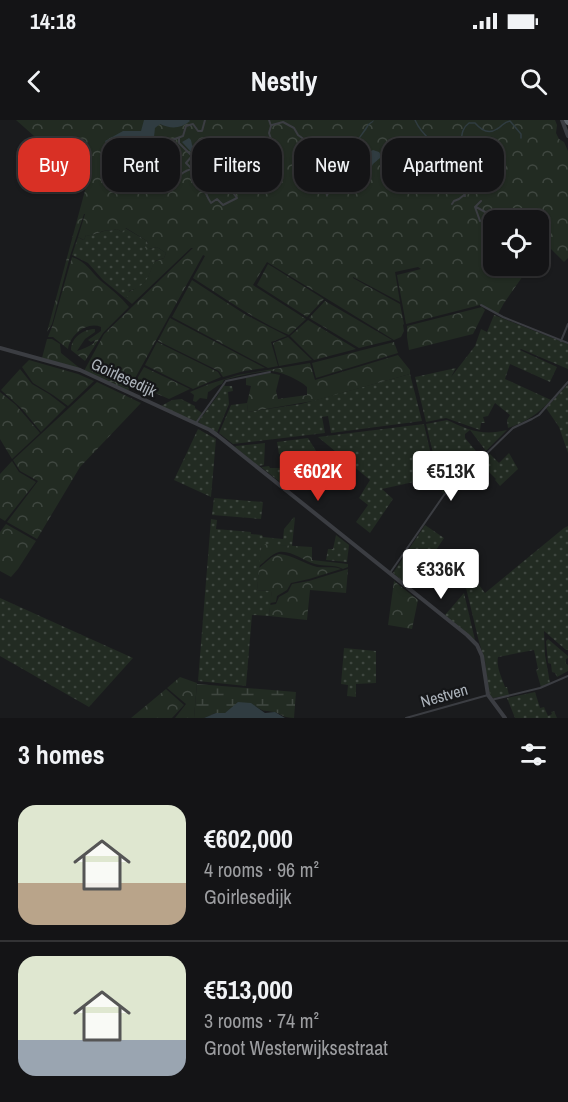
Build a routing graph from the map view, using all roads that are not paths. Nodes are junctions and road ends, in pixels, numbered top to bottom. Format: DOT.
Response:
graph roads {
  1 [pos="205,120"];
  2 [pos="269,120"];
  3 [pos="562,120"];
  4 [pos="271,126"];
  5 [pos="568,136"];
  6 [pos="178,138"];
  7 [pos="302,138"];
  8 [pos="180,144"];
  9 [pos="184,148"];
  10 [pos="180,149"];
  11 [pos="149,157"];
  12 [pos="191,169"];
  13 [pos="180,175"];
  14 [pos="329,192"];
  15 [pos="467,192"];
  16 [pos="327,195"];
  17 [pos="482,201"];
  18 [pos="452,204"];
  19 [pos="475,207"];
  20 [pos="483,211"];
  21 [pos="480,221"];
  22 [pos="480,305"];
  23 [pos="568,324"];
  24 [pos="561,341"];
  25 [pos="568,343"];
  26 [pos="0,348"];
  27 [pos="270,372"];
  28 [pos="568,382"];
  29 [pos="196,423"];
  30 [pos="390,573"];
  31 [pos="568,676"];
  32 [pos="488,695"];
  33 [pos="491,700"];
  34 [pos="406,718"];
  35 [pos="505,718"];
  1 -- 6 [label="street"];
  2 -- 4 [label="street"];
  3 -- 5 [label="street"];
  4 -- 7 [label="street"];
  4 -- 12 [label="street"];
  8 -- 9 [label="street"];
  9 -- 10 [label="street"];
  9 -- 12 [label="street"];
  11 -- 11 [label="street"];
  12 -- 13 [label="street"];
  14 -- 16 [label="street"];
  15 -- 18 [label="street"];
  17 -- 19 [label="street"];
  19 -- 20 [label="street"];
  19 -- 21 [label="street"];
  22 -- 24 [label="street"];
  23 -- 24 [label="street"];
  24 -- 25 [label="street"];
  26 -- 29 [label="street, Goirlesedijk"];
  27 -- 29 [label="street"];
  28 -- 30 [label="street"];
  29 -- 30 [label="street, Goirlesedijk"];
  30 -- 32 [label="street, Goirlesedijk"];
  31 -- 33 [label="street"];
  32 -- 33 [label="street, Goirlesedijk"];
  32 -- 34 [label="street, Nestven"];
  33 -- 35 [label="street, Goirlesedijk"];
}
